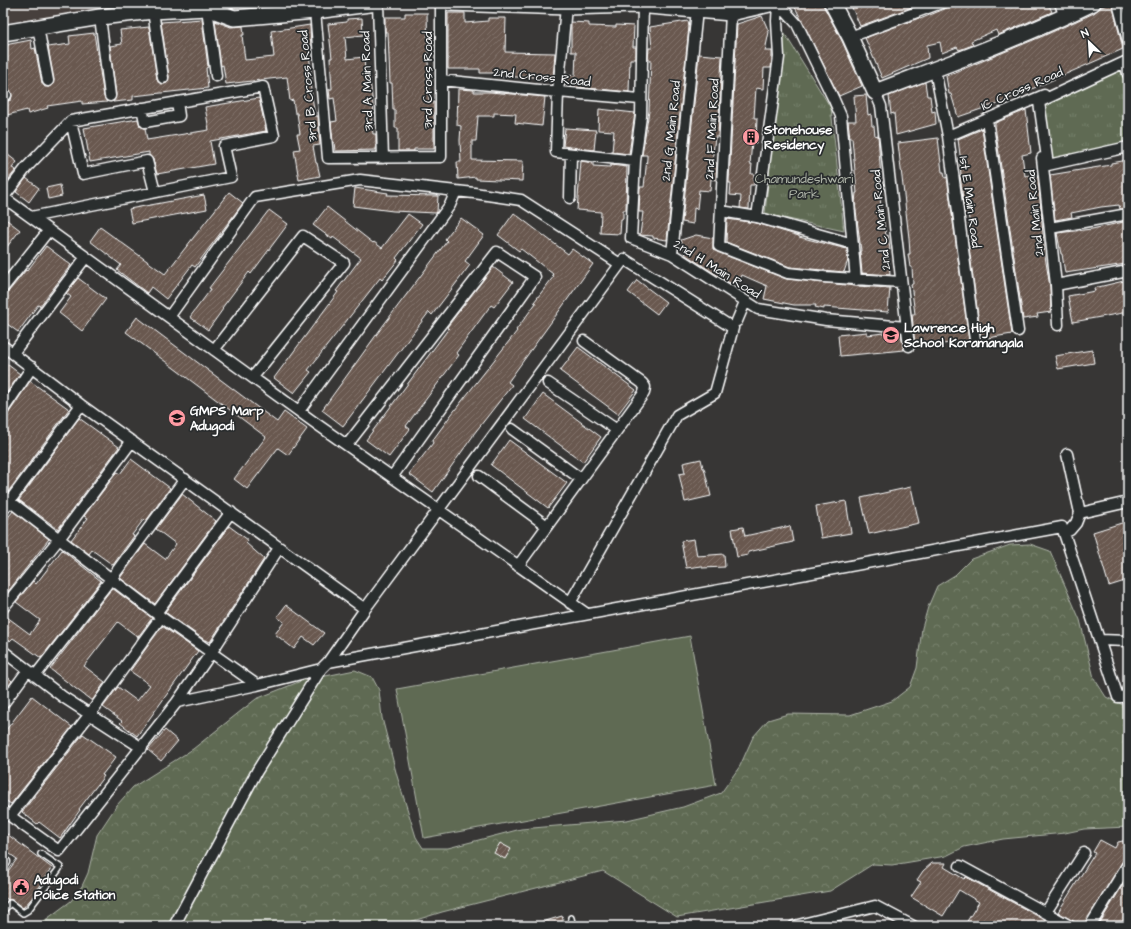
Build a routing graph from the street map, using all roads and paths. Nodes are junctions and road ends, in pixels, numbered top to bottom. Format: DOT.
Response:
graph roads {
  1 [pos="378,3"];
  2 [pos="440,3"];
  3 [pos="450,3"];
  4 [pos="774,3"];
  5 [pos="778,3"];
  6 [pos="832,3"];
  7 [pos="941,3"];
  8 [pos="1093,3"];
  9 [pos="1118,3"];
  10 [pos="489,4"];
  11 [pos="537,4"];
  12 [pos="643,4"];
  13 [pos="593,5"];
  14 [pos="566,7"];
  15 [pos="207,8"];
  16 [pos="696,10"];
  17 [pos="1062,10"];
  18 [pos="153,11"];
  19 [pos="315,12"];
  20 [pos="731,12"];
  21 [pos="100,17"];
  22 [pos="38,27"];
  23 [pos="3,33"];
  24 [pos="1127,36"];
  25 [pos="850,37"];
  26 [pos="1128,55"];
  27 [pos="935,70"];
  28 [pos="1128,74"];
  29 [pos="216,76"];
  30 [pos="163,78"];
  31 [pos="441,80"];
  32 [pos="48,81"];
  33 [pos="558,92"];
  34 [pos="875,92"];
  35 [pos="110,96"];
  36 [pos="640,99"];
  37 [pos="1036,99"];
  38 [pos="177,102"];
  39 [pos="142,108"];
  40 [pos="987,119"];
  41 [pos="72,121"];
  42 [pos="948,136"];
  43 [pos="1128,147"];
  44 [pos="1128,153"];
  45 [pos="570,154"];
  46 [pos="383,158"];
  47 [pos="635,161"];
  48 [pos="1044,172"];
  49 [pos="456,191"];
  50 [pos="155,192"];
  51 [pos="3,197"];
  52 [pos="570,198"];
  53 [pos="721,211"];
  54 [pos="1128,214"];
  55 [pos="31,217"];
  56 [pos="757,217"];
  57 [pos="1050,228"];
  58 [pos="49,230"];
  59 [pos="853,244"];
  60 [pos="672,254"];
  61 [pos="86,257"];
  62 [pos="620,264"];
  63 [pos="1128,271"];
  64 [pos="856,280"];
  65 [pos="901,282"];
  66 [pos="1056,285"];
  67 [pos="3,288"];
  68 [pos="745,302"];
  69 [pos="169,317"];
  70 [pos="737,321"];
  71 [pos="1058,325"];
  72 [pos="906,327"];
  73 [pos="1018,331"];
  74 [pos="975,340"];
  75 [pos="584,341"];
  76 [pos="3,346"];
  77 [pos="909,346"];
  78 [pos="214,350"];
  79 [pos="13,354"];
  80 [pos="32,367"];
  81 [pos="253,378"];
  82 [pos="548,383"];
  83 [pos="81,405"];
  84 [pos="3,410"];
  85 [pos="299,411"];
  86 [pos="512,429"];
  87 [pos="617,430"];
  88 [pos="132,441"];
  89 [pos="347,446"];
  90 [pos="1067,454"];
  91 [pos="479,476"];
  92 [pos="392,477"];
  93 [pos="185,479"];
  94 [pos="581,479"];
  95 [pos="6,499"];
  96 [pos="1128,502"];
  97 [pos="438,509"];
  98 [pos="3,510"];
  99 [pos="231,512"];
  100 [pos="1080,513"];
  101 [pos="547,526"];
  102 [pos="1064,533"];
  103 [pos="59,539"];
  104 [pos="279,548"];
  105 [pos="518,566"];
  106 [pos="111,579"];
  107 [pos="570,603"];
  108 [pos="3,608"];
  109 [pos="365,609"];
  110 [pos="587,614"];
  111 [pos="159,615"];
  112 [pos="1100,640"];
  113 [pos="1128,641"];
  114 [pos="3,651"];
  115 [pos="211,653"];
  116 [pos="324,665"];
  117 [pos="32,673"];
  118 [pos="257,685"];
  119 [pos="1128,697"];
  120 [pos="177,702"];
  121 [pos="3,704"];
  122 [pos="90,714"];
  123 [pos="142,748"];
  124 [pos="6,813"];
  125 [pos="1084,853"];
  126 [pos="41,854"];
  127 [pos="1128,864"];
  128 [pos="960,866"];
  129 [pos="3,911"];
  130 [pos="1046,912"];
  131 [pos="571,918"];
  132 [pos="174,926"];
  133 [pos="573,926"];
  134 [pos="794,926"];
  135 [pos="913,926"];
  136 [pos="1070,926"];
  137 [pos="1090,926"];
  1 -- 19 [label="street"];
  1 -- 46 [label="street, 3rd A Main Road"];
  2 -- 31 [label="street, 3rd Cross Road"];
  3 -- 10 [label="street"];
  4 -- 20 [label="street"];
  5 -- 56 [label="street"];
  5 -- 59 [label="street"];
  6 -- 25 [label="street"];
  7 -- 25 [label="street"];
  8 -- 17 [label="street"];
  9 -- 24 [label="street"];
  10 -- 11 [label="street"];
  11 -- 14 [label="street"];
  12 -- 13 [label="street"];
  12 -- 16 [label="street"];
  12 -- 36 [label="street, 2nd H Main Road"];
  13 -- 14 [label="street"];
  14 -- 33 [label="street"];
  15 -- 18 [label="street"];
  15 -- 19 [label="street"];
  15 -- 29 [label="street"];
  16 -- 20 [label="street"];
  16 -- 60 [label="street, 2nd G Main Road"];
  17 -- 27 [label="street"];
  18 -- 21 [label="street"];
  18 -- 30 [label="street"];
  19 -- 46 [label="street, 3rd B Cross Road"];
  20 -- 53 [label="street, 2nd F Main Road"];
  21 -- 22 [label="street"];
  21 -- 35 [label="street"];
  22 -- 23 [label="street"];
  22 -- 32 [label="street"];
  25 -- 34 [label="street"];
  26 -- 37 [label="street, 1C Cross Road"];
  27 -- 34 [label="street"];
  27 -- 42 [label="street, 1st E Main Road"];
  28 -- 43 [label="street"];
  31 -- 33 [label="street, 2nd Cross Road"];
  31 -- 46 [label="street, 3rd Cross Road"];
  33 -- 36 [label="street, 2nd Cross Road"];
  33 -- 45 [label="street"];
  34 -- 65 [label="street, 2nd C Main Road"];
  36 -- 47 [label="street, 2nd H Main Road"];
  37 -- 40 [label="street, 1C Cross Road"];
  37 -- 48 [label="street, 2nd Main Road"];
  38 -- 39 [label="street"];
  38 -- 39 [label="street"];
  38 -- 50 [label="street"];
  39 -- 41 [label="street"];
  40 -- 42 [label="street, 1C Cross Road"];
  40 -- 73 [label="street"];
  41 -- 50 [label="street"];
  41 -- 51 [label="street"];
  42 -- 74 [label="street, 1st E Main Road"];
  44 -- 48 [label="street"];
  45 -- 47 [label="street"];
  45 -- 52 [label="street"];
  47 -- 60 [label="street, 2nd H Main Road"];
  48 -- 57 [label="street, 2nd Main Road"];
  49 -- 62 [label="street"];
  49 -- 69 [label="street"];
  49 -- 85 [label="street"];
  50 -- 55 [label="street"];
  51 -- 55 [label="street"];
  53 -- 56 [label="street"];
  53 -- 64 [label="street, 2nd F Main Road"];
  54 -- 57 [label="street"];
  55 -- 58 [label="street"];
  56 -- 59 [label="street"];
  57 -- 66 [label="street, 2nd Main Road"];
  58 -- 61 [label="street"];
  58 -- 67 [label="street"];
  59 -- 64 [label="street"];
  60 -- 68 [label="street, 2nd H Main Road"];
  61 -- 69 [label="street"];
  61 -- 79 [label="street"];
  62 -- 97 [label="street"];
  62 -- 107 [label="street"];
  63 -- 66 [label="street"];
  64 -- 65 [label="street"];
  65 -- 72 [label="street, 2nd C Main Road"];
  66 -- 71 [label="street, 2nd Main Road"];
  68 -- 70 [label="street"];
  68 -- 72 [label="street, 2nd H Main Road"];
  69 -- 78 [label="street"];
  72 -- 77 [label="street, 2nd C Main Road"];
  75 -- 87 [label="street"];
  76 -- 79 [label="street"];
  78 -- 81 [label="street"];
  78 -- 81 [label="street"];
  79 -- 80 [label="street"];
  80 -- 83 [label="street"];
  80 -- 84 [label="street"];
  81 -- 85 [label="street"];
  82 -- 87 [label="street"];
  83 -- 88 [label="street"];
  83 -- 95 [label="street"];
  85 -- 89 [label="street"];
  86 -- 94 [label="street"];
  87 -- 94 [label="street"];
  88 -- 93 [label="street"];
  88 -- 103 [label="street"];
  89 -- 92 [label="street"];
  89 -- 92 [label="street"];
  90 -- 100 [label="street"];
  91 -- 101 [label="street"];
  92 -- 97 [label="street"];
  93 -- 99 [label="street"];
  93 -- 106 [label="street"];
  94 -- 101 [label="street"];
  95 -- 98 [label="street"];
  95 -- 103 [label="street"];
  96 -- 100 [label="street"];
  97 -- 105 [label="street"];
  97 -- 109 [label="street"];
  99 -- 104 [label="street"];
  99 -- 111 [label="street"];
  100 -- 102 [label="street"];
  101 -- 105 [label="street"];
  102 -- 110 [label="street"];
  102 -- 112 [label="street"];
  103 -- 106 [label="street"];
  103 -- 108 [label="street"];
  104 -- 109 [label="street"];
  104 -- 115 [label="street"];
  105 -- 107 [label="street"];
  106 -- 111 [label="street"];
  106 -- 117 [label="street"];
  107 -- 110 [label="street"];
  109 -- 116 [label="street"];
  110 -- 116 [label="street"];
  111 -- 115 [label="street"];
  111 -- 122 [label="street"];
  112 -- 113 [label="street"];
  112 -- 119 [label="street"];
  114 -- 117 [label="street"];
  115 -- 118 [label="street"];
  115 -- 120 [label="street"];
  116 -- 118 [label="street"];
  116 -- 132 [label="street"];
  117 -- 121 [label="street"];
  117 -- 122 [label="street"];
  118 -- 120 [label="street"];
  120 -- 123 [label="street"];
  122 -- 123 [label="street"];
  122 -- 124 [label="street"];
  123 -- 124 [label="street"];
  125 -- 130 [label="street"];
  126 -- 129 [label="lane"];
  127 -- 137 [label="street"];
  128 -- 130 [label="street"];
  130 -- 136 [label="street"];
  131 -- 133 [label="lane"];
  134 -- 135 [label="street"];
}
